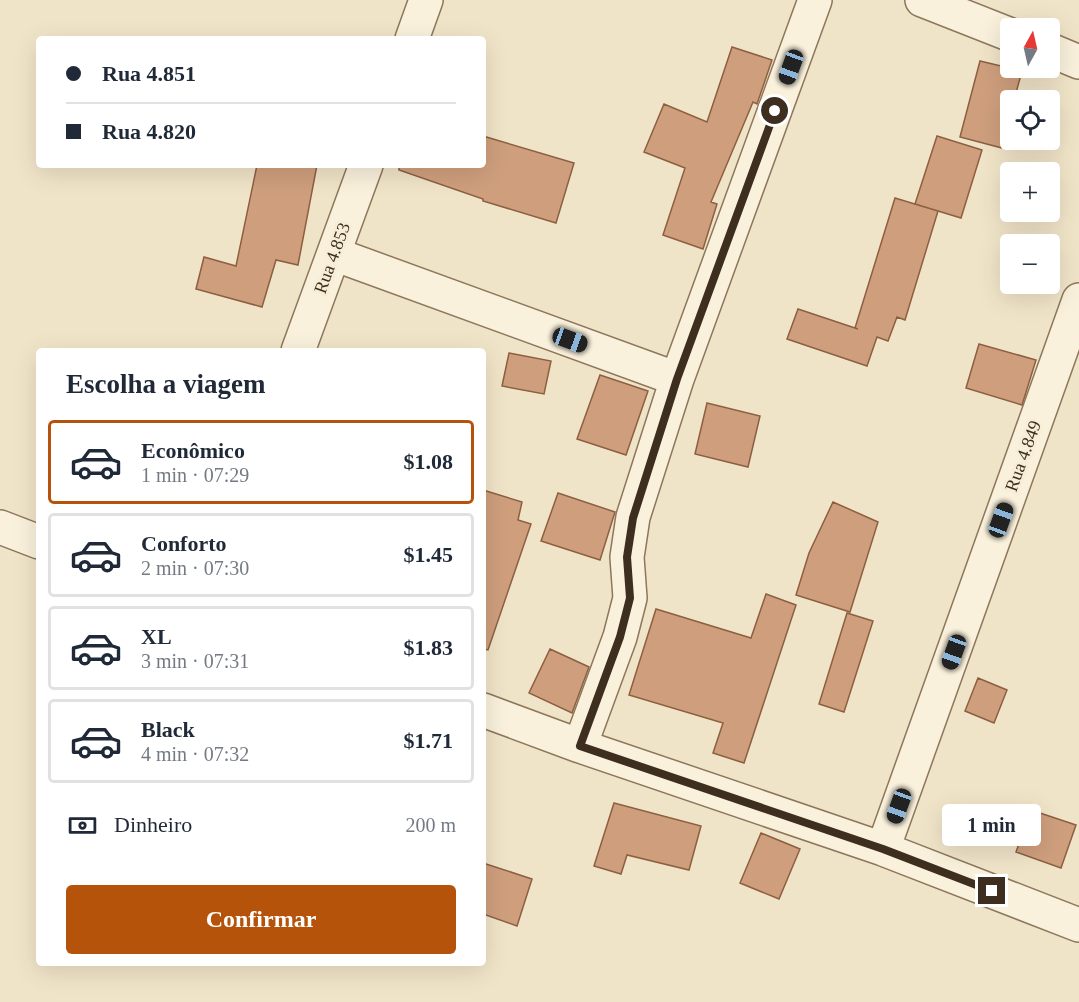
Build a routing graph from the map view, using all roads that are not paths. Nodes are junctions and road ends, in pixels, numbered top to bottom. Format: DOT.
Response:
graph roads {
  1 [pos="426,0"];
  2 [pos="815,0"];
  3 [pos="922,0"];
  4 [pos="1000,31"];
  5 [pos="413,36"];
  6 [pos="1060,54"];
  7 [pos="1079,62"];
  8 [pos="365,168"];
  9 [pos="334,254"];
  10 [pos="1079,300"];
  11 [pos="299,348"];
  12 [pos="677,379"];
  13 [pos="0,527"];
  14 [pos="36,541"];
  15 [pos="486,711"];
  16 [pos="580,746"];
  17 [pos="883,849"];
  18 [pos="1079,925"];
  1 -- 5 [label="street"];
  2 -- 12 [label="street"];
  3 -- 4 [label="street"];
  6 -- 7 [label="street"];
  8 -- 9 [label="street, Rua 4.853"];
  9 -- 11 [label="street, Rua 4.853"];
  9 -- 12 [label="street"];
  10 -- 17 [label="street, Rua 4.849"];
  12 -- 16 [label="street"];
  13 -- 14 [label="street"];
  15 -- 16 [label="street"];
  16 -- 17 [label="street"];
  17 -- 18 [label="street"];
}
